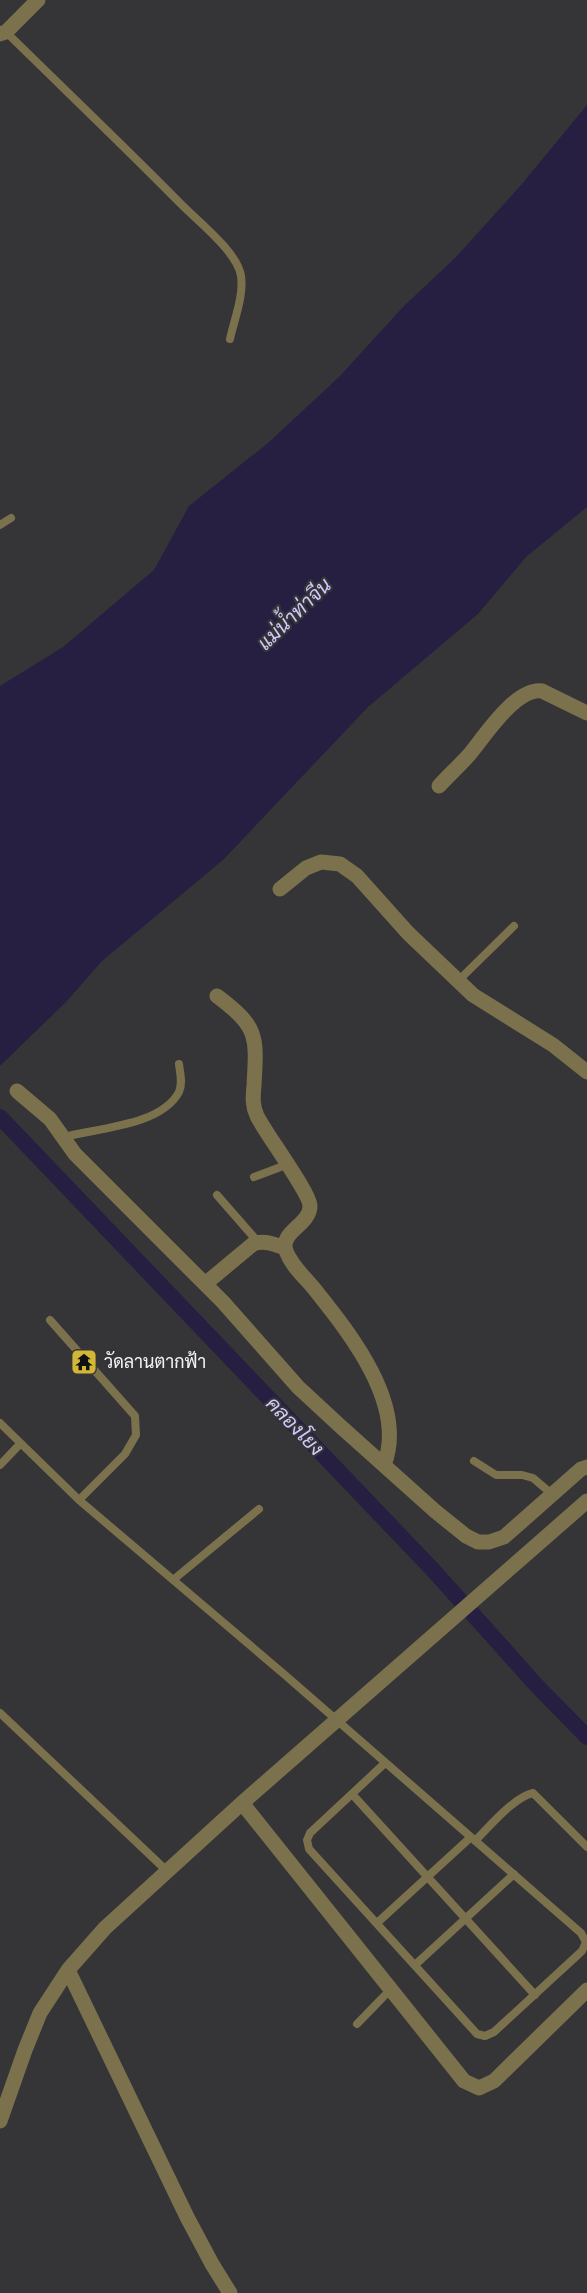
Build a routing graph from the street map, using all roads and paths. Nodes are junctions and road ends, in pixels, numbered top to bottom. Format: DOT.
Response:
graph roads {
  1 [pos="38,0"];
  2 [pos="3,33"];
  3 [pos="230,339"];
  4 [pos="11,518"];
  5 [pos="0,525"];
  6 [pos="587,714"];
  7 [pos="439,786"];
  8 [pos="280,889"];
  9 [pos="514,926"];
  10 [pos="458,981"];
  11 [pos="217,996"];
  12 [pos="179,1064"];
  13 [pos="587,1072"];
  14 [pos="17,1091"];
  15 [pos="64,1137"];
  16 [pos="286,1165"];
  17 [pos="254,1177"];
  18 [pos="217,1195"];
  19 [pos="258,1242"];
  20 [pos="285,1248"];
  21 [pos="205,1284"];
  22 [pos="50,1320"];
  23 [pos="0,1423"];
  24 [pos="20,1444"];
  25 [pos="474,1461"];
  26 [pos="0,1465"];
  27 [pos="384,1465"];
  28 [pos="587,1467"];
  29 [pos="553,1495"];
  30 [pos="79,1500"];
  31 [pos="587,1501"];
  32 [pos="259,1509"];
  33 [pos="173,1580"];
  34 [pos="0,1713"];
  35 [pos="336,1721"];
  36 [pos="385,1763"];
  37 [pos="352,1794"];
  38 [pos="242,1803"];
  39 [pos="473,1839"];
  40 [pos="587,1847"];
  41 [pos="167,1871"];
  42 [pos="514,1874"];
  43 [pos="427,1877"];
  44 [pos="465,1919"];
  45 [pos="377,1923"];
  46 [pos="415,1965"];
  47 [pos="68,1970"];
  48 [pos="391,1989"];
  49 [pos="587,1990"];
  50 [pos="535,1995"];
  51 [pos="357,2024"];
  52 [pos="0,2121"];
  53 [pos="230,2293"];
  1 -- 2 [label="street"];
  2 -- 3 [label="lane"];
  4 -- 5 [label="lane"];
  6 -- 7 [label="street"];
  8 -- 10 [label="street"];
  9 -- 10 [label="lane"];
  10 -- 13 [label="street"];
  11 -- 16 [label="street"];
  12 -- 15 [label="lane"];
  14 -- 15 [label="street"];
  15 -- 21 [label="street"];
  16 -- 17 [label="lane"];
  16 -- 20 [label="street"];
  18 -- 19 [label="lane"];
  19 -- 20 [label="street"];
  19 -- 21 [label="street"];
  20 -- 27 [label="street"];
  21 -- 27 [label="street"];
  22 -- 30 [label="lane"];
  23 -- 24 [label="lane"];
  24 -- 26 [label="lane"];
  24 -- 30 [label="lane"];
  25 -- 29 [label="lane"];
  27 -- 29 [label="street"];
  28 -- 29 [label="street"];
  30 -- 33 [label="lane"];
  31 -- 35 [label="street"];
  32 -- 33 [label="lane"];
  33 -- 35 [label="lane"];
  34 -- 41 [label="lane"];
  35 -- 36 [label="lane"];
  35 -- 38 [label="street"];
  36 -- 37 [label="lane"];
  36 -- 39 [label="lane"];
  37 -- 43 [label="lane"];
  37 -- 45 [label="lane"];
  38 -- 41 [label="street"];
  38 -- 48 [label="street"];
  39 -- 40 [label="lane"];
  39 -- 42 [label="lane"];
  39 -- 43 [label="lane"];
  41 -- 47 [label="street"];
  42 -- 44 [label="lane"];
  42 -- 50 [label="lane"];
  43 -- 44 [label="lane"];
  43 -- 45 [label="lane"];
  44 -- 46 [label="lane"];
  44 -- 50 [label="lane"];
  45 -- 46 [label="lane"];
  46 -- 50 [label="lane"];
  47 -- 52 [label="street"];
  47 -- 53 [label="street"];
  48 -- 49 [label="street"];
  48 -- 51 [label="lane"];
}
